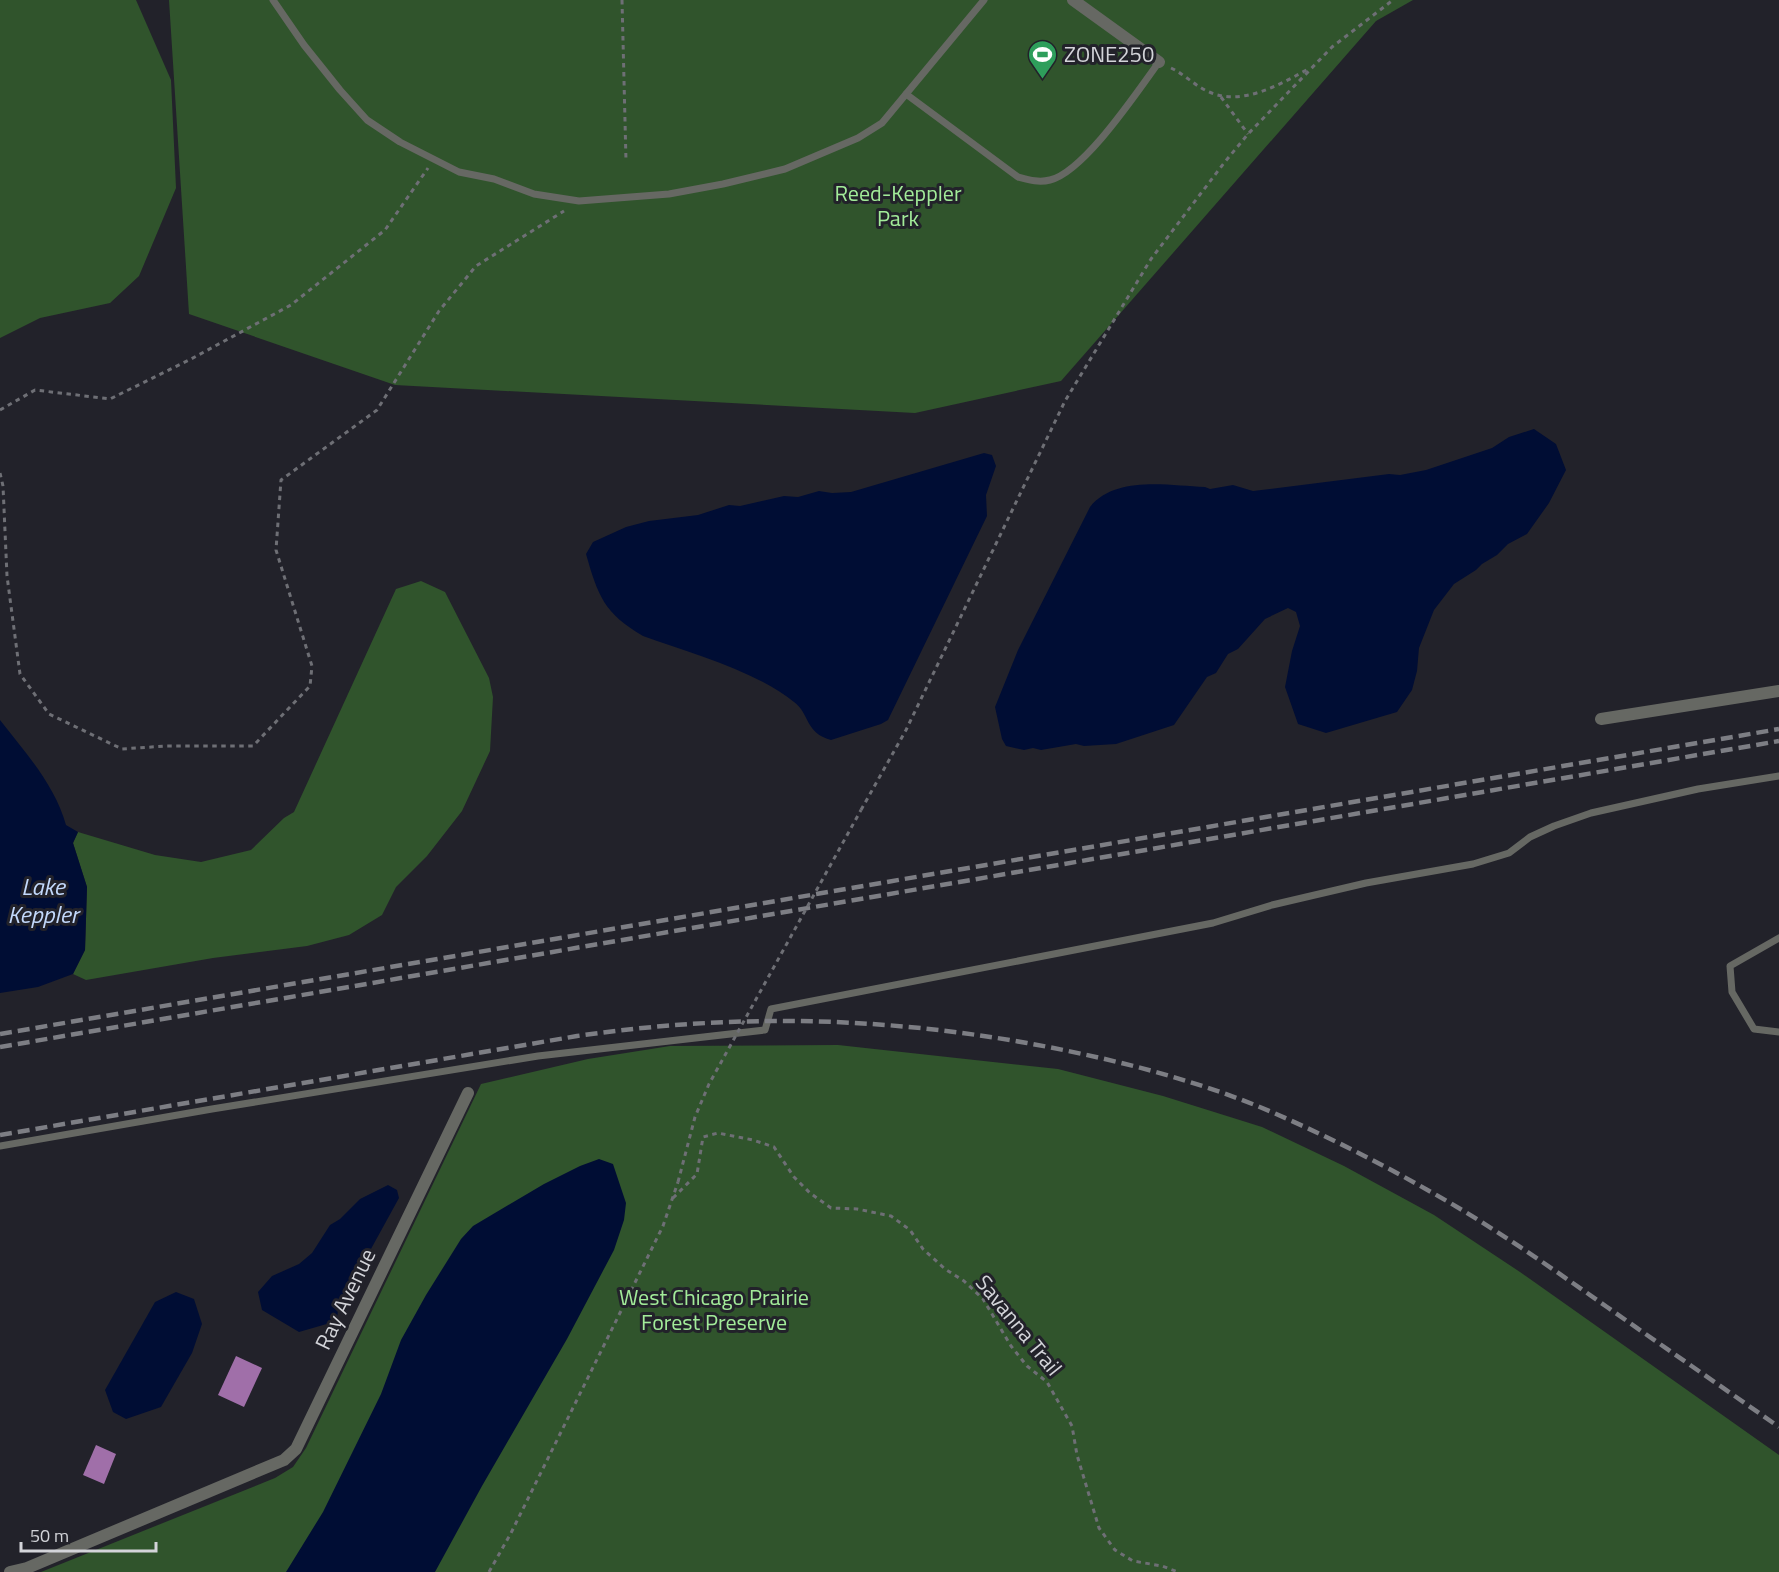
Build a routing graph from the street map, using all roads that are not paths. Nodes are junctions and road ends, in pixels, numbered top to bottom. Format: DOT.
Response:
graph roads {
  1 [pos="273,0"];
  2 [pos="984,0"];
  3 [pos="1072,0"];
  4 [pos="1159,62"];
  5 [pos="906,94"];
  6 [pos="1779,691"];
  7 [pos="1601,719"];
  8 [pos="1779,776"];
  9 [pos="1779,938"];
  10 [pos="1779,1032"];
  11 [pos="468,1093"];
  12 [pos="0,1146"];
  13 [pos="10,1572"];
  1 -- 5 [label="lane"];
  2 -- 5 [label="lane"];
  3 -- 4 [label="street"];
  4 -- 5 [label="lane"];
  6 -- 7 [label="street"];
  8 -- 12 [label="lane"];
  9 -- 10 [label="lane"];
  11 -- 13 [label="street, Ray Avenue"];
}
